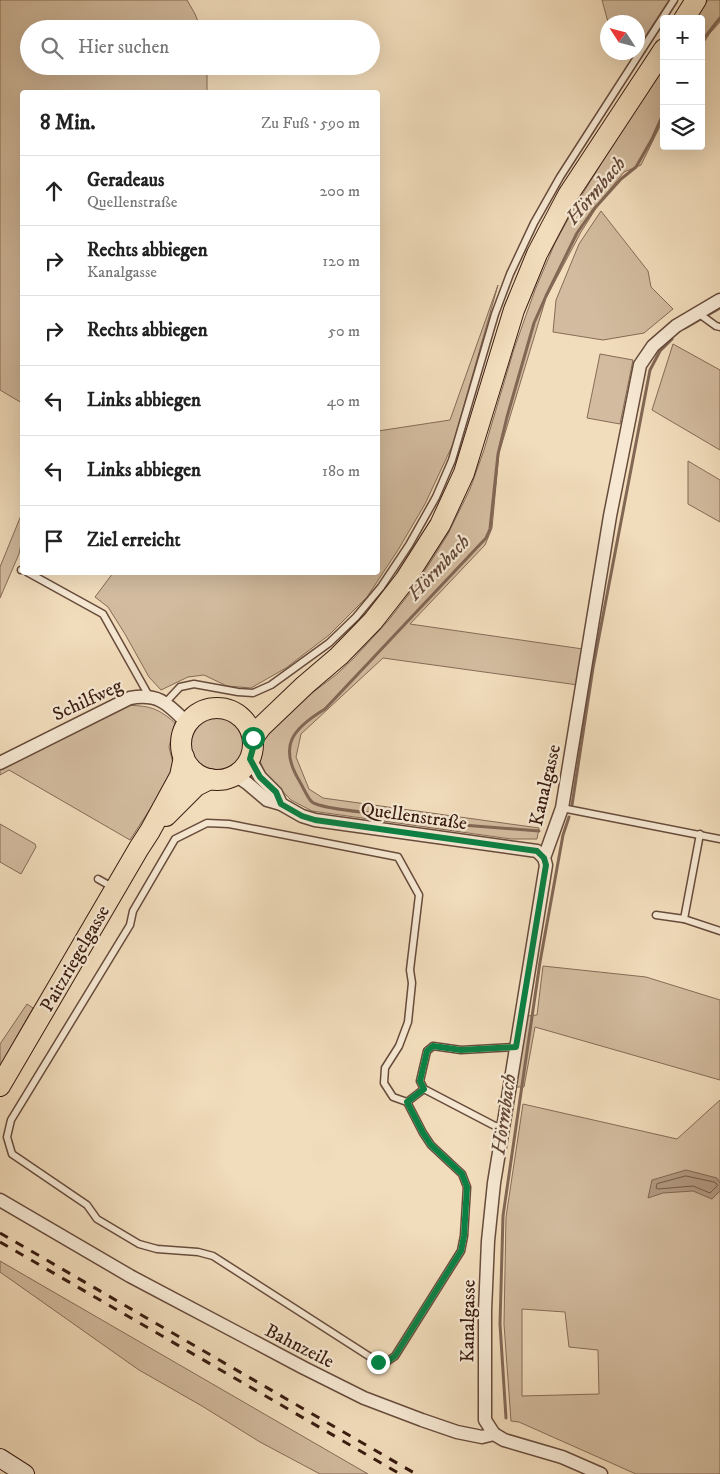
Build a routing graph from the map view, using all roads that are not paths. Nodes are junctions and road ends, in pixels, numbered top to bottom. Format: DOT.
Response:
graph roads {
  1 [pos="674,0"];
  2 [pos="696,0"];
  3 [pos="687,15"];
  4 [pos="660,55"];
  5 [pos="720,300"];
  6 [pos="699,314"];
  7 [pos="720,327"];
  8 [pos="30,575"];
  9 [pos="305,685"];
  10 [pos="149,696"];
  11 [pos="166,702"];
  12 [pos="241,716"];
  13 [pos="187,723"];
  14 [pos="253,738"];
  15 [pos="184,757"];
  16 [pos="250,759"];
  17 [pos="0,763"];
  18 [pos="235,775"];
  19 [pos="210,779"];
  20 [pos="281,804"];
  21 [pos="562,808"];
  22 [pos="150,831"];
  23 [pos="700,834"];
  24 [pos="720,839"];
  25 [pos="544,858"];
  26 [pos="656,915"];
  27 [pos="684,919"];
  28 [pos="720,932"];
  29 [pos="516,1047"];
  30 [pos="0,1086"];
  31 [pos="424,1089"];
  32 [pos="407,1102"];
  33 [pos="502,1128"];
  34 [pos="0,1200"];
  35 [pos="494,1434"];
  36 [pos="0,1458"];
  37 [pos="22,1473"];
  38 [pos="602,1474"];
  1 -- 11 [label="lane"];
  2 -- 3 [label="main road"];
  4 -- 9 [label="main road"];
  5 -- 6 [label="street, Kanalgasse"];
  6 -- 7 [label="lane"];
  6 -- 21 [label="street, Kanalgasse"];
  8 -- 10 [label="lane"];
  9 -- 12 [label="main road"];
  9 -- 14 [label="main road"];
  10 -- 11 [label="street, Schilfweg"];
  10 -- 17 [label="street, Schilfweg"];
  11 -- 13 [label="street, Schilfweg"];
  12 -- 13 [label="main road"];
  12 -- 14 [label="main road"];
  13 -- 15 [label="main road"];
  14 -- 16 [label="main road"];
  15 -- 19 [label="main road"];
  15 -- 22 [label="main road, Paitzriegelgasse"];
  16 -- 18 [label="main road"];
  16 -- 20 [label="street, Quellenstraße"];
  18 -- 19 [label="main road"];
  18 -- 20 [label="street, Quellenstraße"];
  19 -- 22 [label="main road, Paitzriegelgasse"];
  20 -- 25 [label="street, Quellenstraße"];
  21 -- 23 [label="lane"];
  21 -- 25 [label="street, Kanalgasse"];
  22 -- 30 [label="main road, Paitzriegelgasse"];
  23 -- 24 [label="lane"];
  23 -- 27 [label="lane"];
  25 -- 29 [label="street, Kanalgasse"];
  26 -- 27 [label="lane"];
  27 -- 28 [label="lane"];
  29 -- 31 [label="lane"];
  29 -- 33 [label="street, Kanalgasse"];
  31 -- 32 [label="lane"];
  31 -- 33 [label="lane"];
  32 -- 32 [label="lane"];
  33 -- 35 [label="street, Kanalgasse"];
  34 -- 35 [label="street, Bahnzeile"];
  35 -- 38 [label="street, Bahnzeile"];
  36 -- 37 [label="street"];
}
